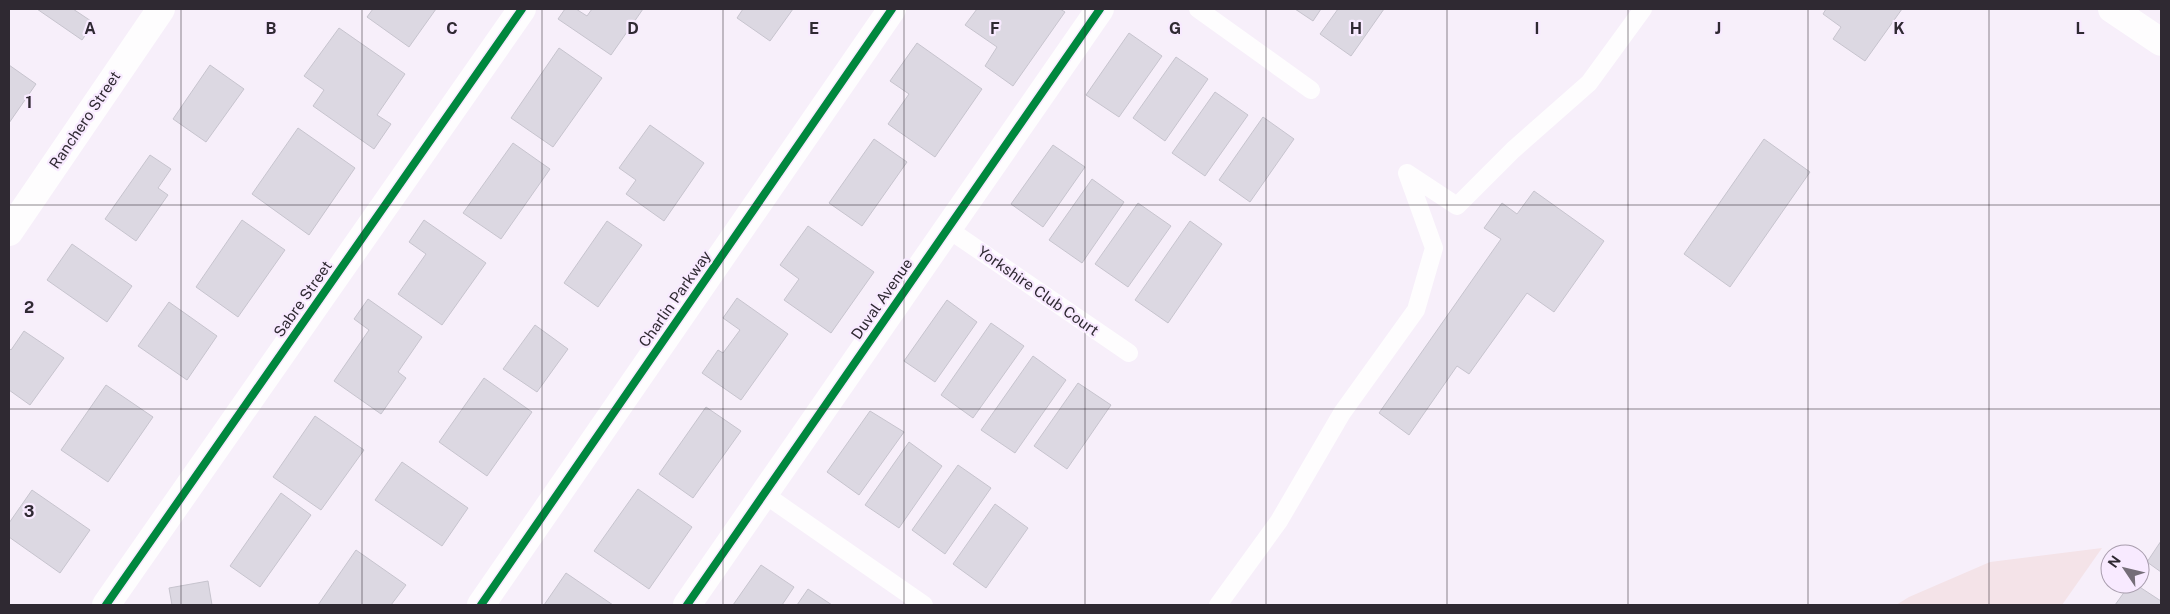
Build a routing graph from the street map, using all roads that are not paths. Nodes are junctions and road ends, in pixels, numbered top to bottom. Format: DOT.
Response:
graph roads {
  1 [pos="162,9"];
  2 [pos="522,9"];
  3 [pos="892,9"];
  4 [pos="1100,9"];
  5 [pos="1198,9"];
  6 [pos="1643,9"];
  7 [pos="2116,11"];
  8 [pos="2161,32"];
  9 [pos="2161,42"];
  10 [pos="1311,90"];
  11 [pos="948,229"];
  12 [pos="9,232"];
  13 [pos="1129,353"];
  14 [pos="764,494"];
  15 [pos="106,605"];
  16 [pos="481,605"];
  17 [pos="687,605"];
  18 [pos="924,605"];
  19 [pos="1218,605"];
  1 -- 12 [label="street, Ranchero Street"];
  2 -- 15 [label="street, Sabre Street"];
  3 -- 16 [label="street, Charlin Parkway"];
  4 -- 11 [label="street, Duval Avenue"];
  5 -- 10 [label="lane"];
  6 -- 19 [label="lane"];
  7 -- 8 [label="street"];
  7 -- 9 [label="street"];
  11 -- 13 [label="lane, Yorkshire Club Court"];
  11 -- 14 [label="street, Duval Avenue"];
  14 -- 17 [label="street, Duval Avenue"];
  14 -- 18 [label="lane"];
}
